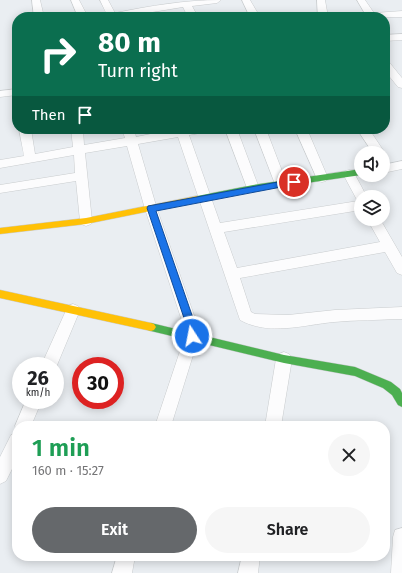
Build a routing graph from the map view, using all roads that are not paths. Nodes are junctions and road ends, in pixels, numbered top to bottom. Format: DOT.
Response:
graph roads {
  1 [pos="36,0"];
  2 [pos="75,0"];
  3 [pos="104,0"];
  4 [pos="145,0"];
  5 [pos="217,0"];
  6 [pos="246,0"];
  7 [pos="321,0"];
  8 [pos="361,0"];
  9 [pos="186,4"];
  10 [pos="149,9"];
  11 [pos="38,12"];
  12 [pos="81,12"];
  13 [pos="108,12"];
  14 [pos="132,12"];
  15 [pos="190,12"];
  16 [pos="252,12"];
  17 [pos="322,12"];
  18 [pos="368,12"];
  19 [pos="402,14"];
  20 [pos="390,15"];
  21 [pos="402,37"];
  22 [pos="390,38"];
  23 [pos="390,70"];
  24 [pos="402,85"];
  25 [pos="12,93"];
  26 [pos="0,94"];
  27 [pos="26,134"];
  28 [pos="78,134"];
  29 [pos="143,134"];
  30 [pos="182,134"];
  31 [pos="233,134"];
  32 [pos="262,134"];
  33 [pos="303,134"];
  34 [pos="366,134"];
  35 [pos="130,135"];
  36 [pos="374,146"];
  37 [pos="80,151"];
  38 [pos="30,159"];
  39 [pos="0,164"];
  40 [pos="390,165"];
  41 [pos="402,165"];
  42 [pos="354,173"];
  43 [pos="82,176"];
  44 [pos="322,178"];
  45 [pos="281,184"];
  46 [pos="253,188"];
  47 [pos="0,189"];
  48 [pos="205,198"];
  49 [pos="354,206"];
  50 [pos="151,208"];
  51 [pos="86,221"];
  52 [pos="378,226"];
  53 [pos="216,228"];
  54 [pos="0,231"];
  55 [pos="395,252"];
  56 [pos="402,269"];
  57 [pos="232,274"];
  58 [pos="0,294"];
  59 [pos="73,310"];
  60 [pos="402,313"];
  61 [pos="192,336"];
  62 [pos="53,357"];
  63 [pos="284,359"];
  64 [pos="402,402"];
  65 [pos="30,409"];
  66 [pos="25,421"];
  67 [pos="165,421"];
  68 [pos="274,421"];
  69 [pos="12,451"];
  70 [pos="0,475"];
  71 [pos="402,537"];
  72 [pos="125,561"];
  73 [pos="250,561"];
  74 [pos="122,573"];
  75 [pos="248,573"];
  76 [pos="401,573"];
  1 -- 11 [label="street"];
  2 -- 12 [label="street"];
  3 -- 13 [label="street"];
  4 -- 10 [label="street"];
  5 -- 9 [label="street"];
  6 -- 16 [label="street"];
  7 -- 17 [label="street"];
  8 -- 18 [label="street"];
  9 -- 10 [label="street"];
  9 -- 15 [label="street"];
  10 -- 14 [label="street"];
  19 -- 20 [label="street"];
  21 -- 22 [label="street"];
  23 -- 24 [label="street"];
  25 -- 26 [label="street"];
  27 -- 38 [label="street"];
  28 -- 37 [label="street"];
  29 -- 35 [label="street"];
  30 -- 48 [label="street"];
  31 -- 46 [label="street"];
  32 -- 45 [label="street"];
  33 -- 44 [label="street"];
  34 -- 36 [label="street"];
  35 -- 37 [label="street"];
  35 -- 50 [label="street"];
  37 -- 38 [label="street"];
  37 -- 43 [label="street"];
  38 -- 39 [label="street"];
  40 -- 41 [label="street"];
  42 -- 44 [label="street"];
  43 -- 47 [label="street"];
  43 -- 51 [label="street"];
  44 -- 45 [label="street"];
  45 -- 46 [label="street"];
  46 -- 48 [label="street"];
  48 -- 50 [label="street"];
  48 -- 53 [label="street"];
  49 -- 53 [label="street"];
  50 -- 51 [label="street"];
  50 -- 61 [label="street"];
  51 -- 54 [label="street"];
  52 -- 55 [label="street"];
  53 -- 57 [label="street"];
  55 -- 56 [label="street"];
  55 -- 57 [label="street"];
  57 -- 60 [label="street"];
  58 -- 59 [label="street"];
  59 -- 61 [label="street"];
  59 -- 62 [label="street"];
  61 -- 63 [label="street"];
  61 -- 67 [label="street"];
  63 -- 64 [label="street"];
  63 -- 68 [label="street"];
  65 -- 66 [label="street"];
  69 -- 70 [label="street"];
  71 -- 76 [label="street"];
  72 -- 74 [label="street"];
  73 -- 75 [label="street"];
}
